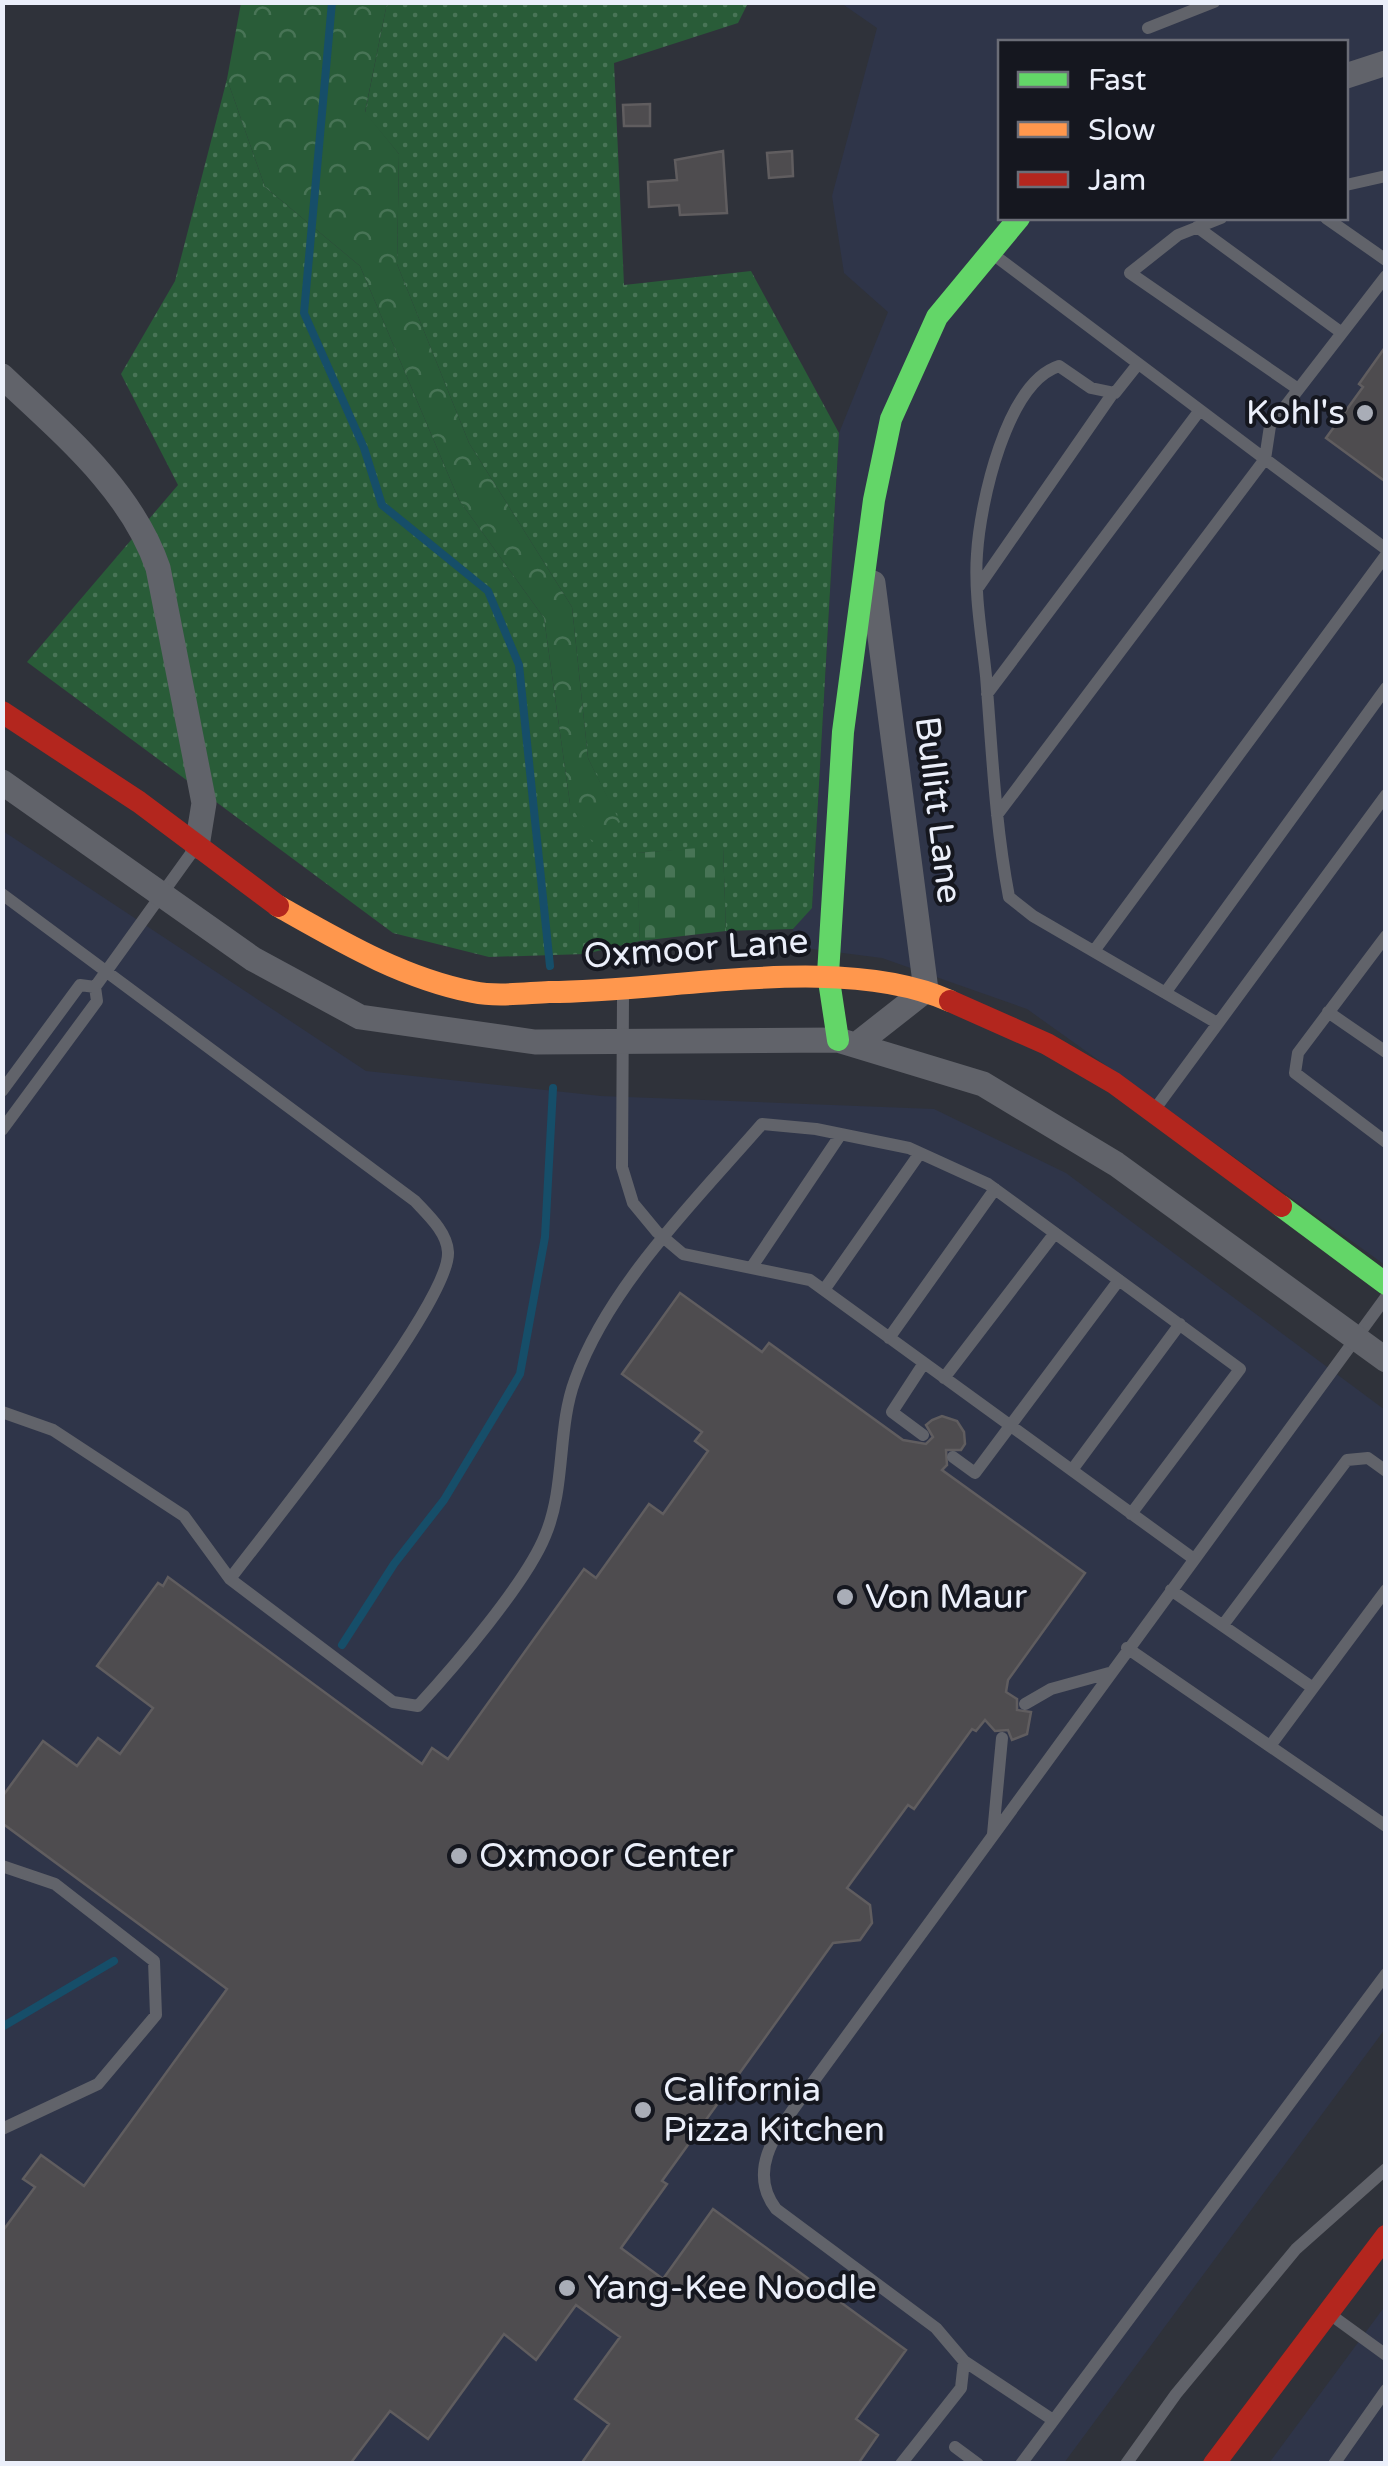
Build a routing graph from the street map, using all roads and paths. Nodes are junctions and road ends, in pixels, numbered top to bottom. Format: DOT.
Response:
graph roads {
  1 [pos="1214,2"];
  2 [pos="1148,28"];
  3 [pos="1386,63"];
  4 [pos="1348,75"];
  5 [pos="1386,176"];
  6 [pos="1348,185"];
  7 [pos="1017,220"];
  8 [pos="1216,220"];
  9 [pos="1329,220"];
  10 [pos="1198,227"];
  11 [pos="988,251"];
  12 [pos="1386,260"];
  13 [pos="1386,276"];
  14 [pos="1342,333"];
  15 [pos="1138,364"];
  16 [pos="2,376"];
  17 [pos="1298,389"];
  18 [pos="1112,393"];
  19 [pos="1200,410"];
  20 [pos="1266,459"];
  21 [pos="869,550"];
  22 [pos="1386,552"];
  23 [pos="979,586"];
  24 [pos="1386,688"];
  25 [pos="987,694"];
  26 [pos="2,712"];
  27 [pos="2,782"];
  28 [pos="1386,795"];
  29 [pos="997,815"];
  30 [pos="197,846"];
  31 [pos="2,894"];
  32 [pos="160,896"];
  33 [pos="1383,944"];
  34 [pos="1094,951"];
  35 [pos="106,972"];
  36 [pos="828,974"];
  37 [pos="95,987"];
  38 [pos="926,990"];
  39 [pos="623,992"];
  40 [pos="1164,992"];
  41 [pos="1328,1012"];
  42 [pos="1218,1023"];
  43 [pos="626,1038"];
  44 [pos="847,1042"];
  45 [pos="1386,1052"];
  46 [pos="2,1091"];
  47 [pos="1153,1111"];
  48 [pos="2,1130"];
  49 [pos="841,1134"];
  50 [pos="1386,1142"];
  51 [pos="920,1153"];
  52 [pos="996,1189"];
  53 [pos="1055,1233"];
  54 [pos="663,1238"];
  55 [pos="752,1268"];
  56 [pos="1119,1280"];
  57 [pos="1386,1284"];
  58 [pos="824,1290"];
  59 [pos="1386,1297"];
  60 [pos="1180,1324"];
  61 [pos="1356,1337"];
  62 [pos="889,1338"];
  63 [pos="1386,1360"];
  64 [pos="924,1363"];
  65 [pos="944,1378"];
  66 [pos="2,1412"];
  67 [pos="1010,1425"];
  68 [pos="923,1435"];
  69 [pos="953,1457"];
  70 [pos="1072,1470"];
  71 [pos="1386,1471"];
  72 [pos="1131,1514"];
  73 [pos="1194,1559"];
  74 [pos="230,1579"];
  75 [pos="1171,1590"];
  76 [pos="1386,1590"];
  77 [pos="1223,1625"];
  78 [pos="1127,1648"];
  79 [pos="1109,1673"];
  80 [pos="1312,1688"];
  81 [pos="1026,1704"];
  82 [pos="1002,1738"];
  83 [pos="1270,1746"];
  84 [pos="1386,1826"];
  85 [pos="992,1835"];
  86 [pos="2,1866"];
  87 [pos="1386,1974"];
  88 [pos="2,2130"];
  89 [pos="1386,2169"];
  90 [pos="1386,2236"];
  91 [pos="1325,2310"];
  92 [pos="1386,2355"];
  93 [pos="964,2361"];
  94 [pos="1386,2390"];
  95 [pos="1053,2420"];
  96 [pos="956,2447"];
  97 [pos="901,2464"];
  98 [pos="978,2464"];
  99 [pos="1021,2464"];
  100 [pos="1126,2464"];
  101 [pos="1214,2464"];
  102 [pos="1334,2464"];
  1 -- 2 [label="lane"];
  3 -- 4 [label="street"];
  5 -- 6 [label="lane"];
  7 -- 11 [label="street, Bullitt Lane"];
  8 -- 10 [label="lane"];
  9 -- 12 [label="lane"];
  10 -- 14 [label="lane"];
  10 -- 17 [label="lane"];
  11 -- 15 [label="lane"];
  11 -- 21 [label="street, Bullitt Lane"];
  13 -- 14 [label="lane"];
  14 -- 17 [label="lane"];
  15 -- 18 [label="lane"];
  15 -- 19 [label="lane"];
  16 -- 30 [label="street"];
  17 -- 20 [label="lane"];
  18 -- 23 [label="lane"];
  18 -- 23 [label="lane"];
  19 -- 20 [label="lane"];
  19 -- 25 [label="lane"];
  20 -- 22 [label="lane"];
  20 -- 29 [label="lane"];
  21 -- 36 [label="street, Bullitt Lane"];
  21 -- 38 [label="street, Bullitt Lane"];
  22 -- 34 [label="lane"];
  23 -- 25 [label="lane"];
  24 -- 40 [label="lane"];
  25 -- 29 [label="lane"];
  26 -- 30 [label="street, Oxmoor Lane"];
  27 -- 32 [label="street"];
  28 -- 42 [label="lane"];
  29 -- 34 [label="lane"];
  30 -- 32 [label="lane"];
  30 -- 39 [label="street, Oxmoor Lane"];
  31 -- 35 [label="lane"];
  32 -- 35 [label="lane"];
  32 -- 43 [label="street"];
  33 -- 41 [label="lane"];
  34 -- 40 [label="lane"];
  35 -- 37 [label="lane"];
  35 -- 74 [label="lane"];
  36 -- 38 [label="street, Oxmoor Lane"];
  36 -- 39 [label="street, Oxmoor Lane"];
  36 -- 44 [label="street, Bullitt Lane"];
  37 -- 46 [label="lane"];
  37 -- 48 [label="lane"];
  38 -- 44 [label="street"];
  38 -- 47 [label="street, Oxmoor Lane"];
  39 -- 43 [label="lane"];
  40 -- 42 [label="lane"];
  41 -- 45 [label="lane"];
  41 -- 50 [label="lane"];
  42 -- 47 [label="lane"];
  43 -- 44 [label="street"];
  43 -- 54 [label="lane"];
  44 -- 61 [label="street"];
  47 -- 57 [label="street, Oxmoor Lane"];
  49 -- 51 [label="lane"];
  49 -- 54 [label="lane"];
  49 -- 55 [label="lane"];
  51 -- 52 [label="lane"];
  51 -- 58 [label="lane"];
  52 -- 53 [label="lane"];
  52 -- 62 [label="lane"];
  53 -- 56 [label="lane"];
  53 -- 65 [label="lane"];
  54 -- 55 [label="lane"];
  54 -- 74 [label="lane"];
  55 -- 58 [label="lane"];
  56 -- 60 [label="lane"];
  56 -- 67 [label="lane"];
  58 -- 62 [label="lane"];
  59 -- 61 [label="lane"];
  60 -- 70 [label="lane"];
  60 -- 72 [label="lane"];
  61 -- 63 [label="street"];
  61 -- 73 [label="lane"];
  62 -- 64 [label="lane"];
  64 -- 65 [label="lane"];
  64 -- 68 [label="lane"];
  65 -- 67 [label="lane"];
  66 -- 74 [label="lane"];
  67 -- 69 [label="lane"];
  67 -- 70 [label="lane"];
  70 -- 72 [label="lane"];
  71 -- 77 [label="lane"];
  72 -- 73 [label="lane"];
  73 -- 75 [label="lane"];
  75 -- 77 [label="lane"];
  75 -- 78 [label="lane"];
  76 -- 80 [label="lane"];
  77 -- 80 [label="lane"];
  78 -- 79 [label="lane"];
  78 -- 83 [label="lane"];
  79 -- 81 [label="lane"];
  79 -- 85 [label="lane"];
  80 -- 83 [label="lane"];
  82 -- 85 [label="lane"];
  83 -- 84 [label="lane"];
  85 -- 93 [label="lane"];
  86 -- 88 [label="lane"];
  87 -- 95 [label="lane"];
  89 -- 100 [label="lane"];
  90 -- 91 [label="street"];
  91 -- 92 [label="lane"];
  91 -- 101 [label="street"];
  93 -- 95 [label="lane"];
  93 -- 97 [label="lane"];
  94 -- 102 [label="lane"];
  95 -- 99 [label="lane"];
  96 -- 98 [label="lane"];
}
